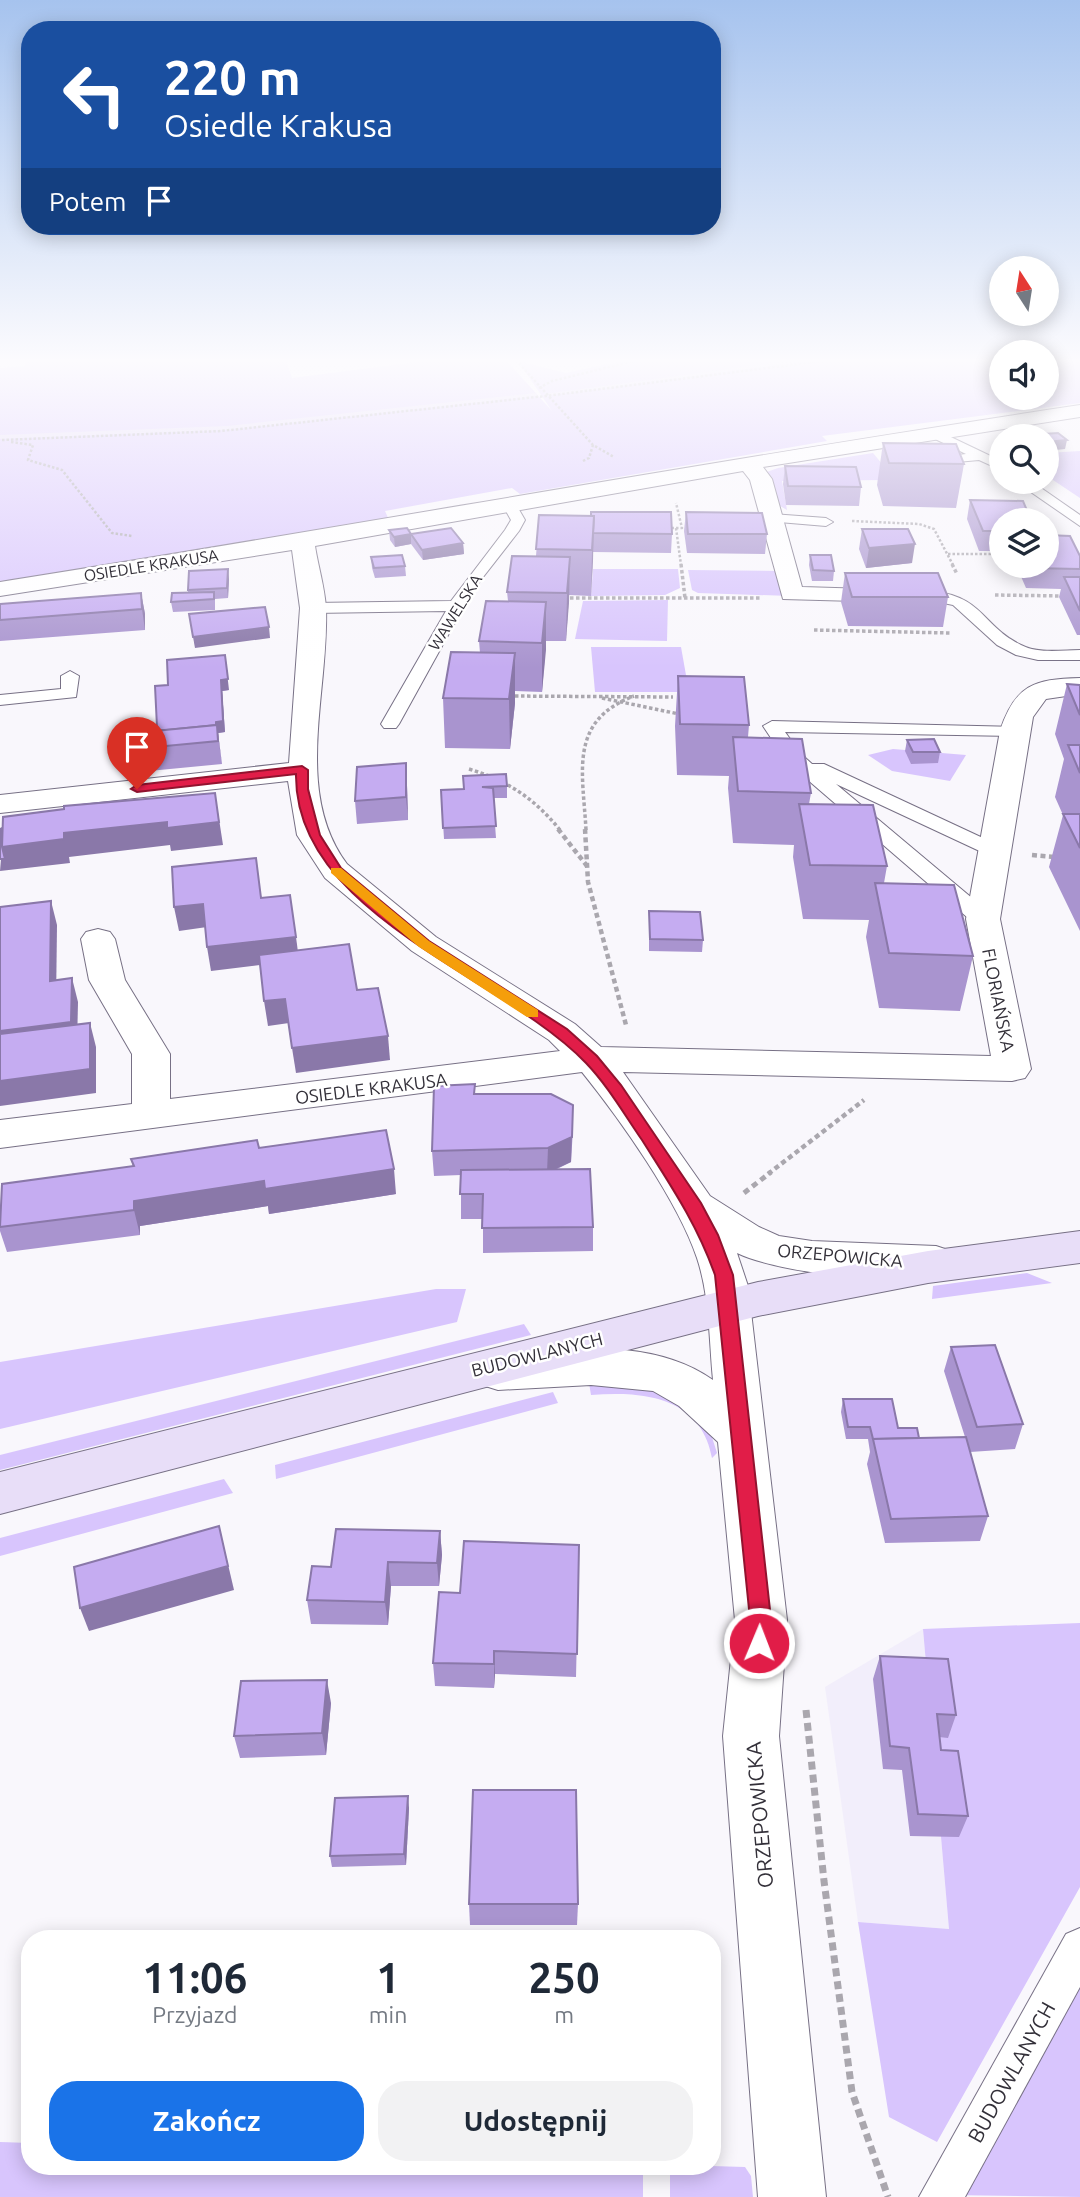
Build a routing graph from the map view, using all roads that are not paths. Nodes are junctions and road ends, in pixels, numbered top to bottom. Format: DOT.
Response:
graph roads {
  1 [pos="747,463"];
  2 [pos="916,463"];
  3 [pos="921,463"];
  4 [pos="1040,494"];
  5 [pos="509,504"];
  6 [pos="772,518"];
  7 [pos="826,522"];
  8 [pos="1080,522"];
  9 [pos="302,541"];
  10 [pos="0,589"];
  11 [pos="930,596"];
  12 [pos="456,606"];
  13 [pos="313,608"];
  14 [pos="1080,655"];
  15 [pos="70,676"];
  16 [pos="1080,686"];
  17 [pos="0,700"];
  18 [pos="390,724"];
  19 [pos="1014,731"];
  20 [pos="794,758"];
  21 [pos="302,770"];
  22 [pos="0,804"];
  23 [pos="993,850"];
  24 [pos="984,919"];
  25 [pos="98,939"];
  26 [pos="591,1059"];
  27 [pos="151,1116"];
  28 [pos="0,1134"];
  29 [pos="695,1208"];
  30 [pos="1080,1247"];
  31 [pos="955,1263"];
  32 [pos="728,1307"];
  33 [pos="464,1373"];
  34 [pos="741,1433"];
  35 [pos="0,1493"];
  36 [pos="1080,1948"];
  37 [pos="792,2197"];
  38 [pos="941,2197"];
  1 -- 5 [label="street"];
  1 -- 6 [label="street"];
  2 -- 3 [label="lane"];
  4 -- 8 [label="lane"];
  5 -- 9 [label="street"];
  5 -- 12 [label="lane, WAWELSKA"];
  6 -- 7 [label="lane"];
  6 -- 11 [label="street"];
  9 -- 10 [label="street, OSIEDLE KRAKUSA"];
  9 -- 13 [label="street"];
  11 -- 14 [label="lane"];
  12 -- 13 [label="lane"];
  12 -- 18 [label="lane, WAWELSKA"];
  13 -- 21 [label="street, ORZEPOWICKA"];
  15 -- 17 [label="lane"];
  16 -- 19 [label="street, FLORIAŃSKA"];
  19 -- 20 [label="lane"];
  19 -- 23 [label="street, FLORIAŃSKA"];
  20 -- 23 [label="lane"];
  20 -- 24 [label="lane"];
  21 -- 22 [label="street"];
  21 -- 26 [label="street, ORZEPOWICKA"];
  23 -- 24 [label="street, FLORIAŃSKA"];
  24 -- 26 [label="street, FLORIAŃSKA"];
  25 -- 27 [label="street"];
  26 -- 27 [label="street, OSIEDLE KRAKUSA"];
  26 -- 29 [label="street, ORZEPOWICKA"];
  27 -- 28 [label="street, OSIEDLE KRAKUSA"];
  29 -- 31 [label="street, ORZEPOWICKA"];
  29 -- 32 [label="street, ORZEPOWICKA"];
  30 -- 31 [label="street, BUDOWLANYCH"];
  31 -- 32 [label="street, BUDOWLANYCH"];
  32 -- 33 [label="street, BUDOWLANYCH"];
  32 -- 34 [label="street, ORZEPOWICKA"];
  33 -- 34 [label="street"];
  33 -- 35 [label="street, BUDOWLANYCH"];
  34 -- 37 [label="street, ORZEPOWICKA"];
  36 -- 38 [label="lane, BUDOWLANYCH"];
}
